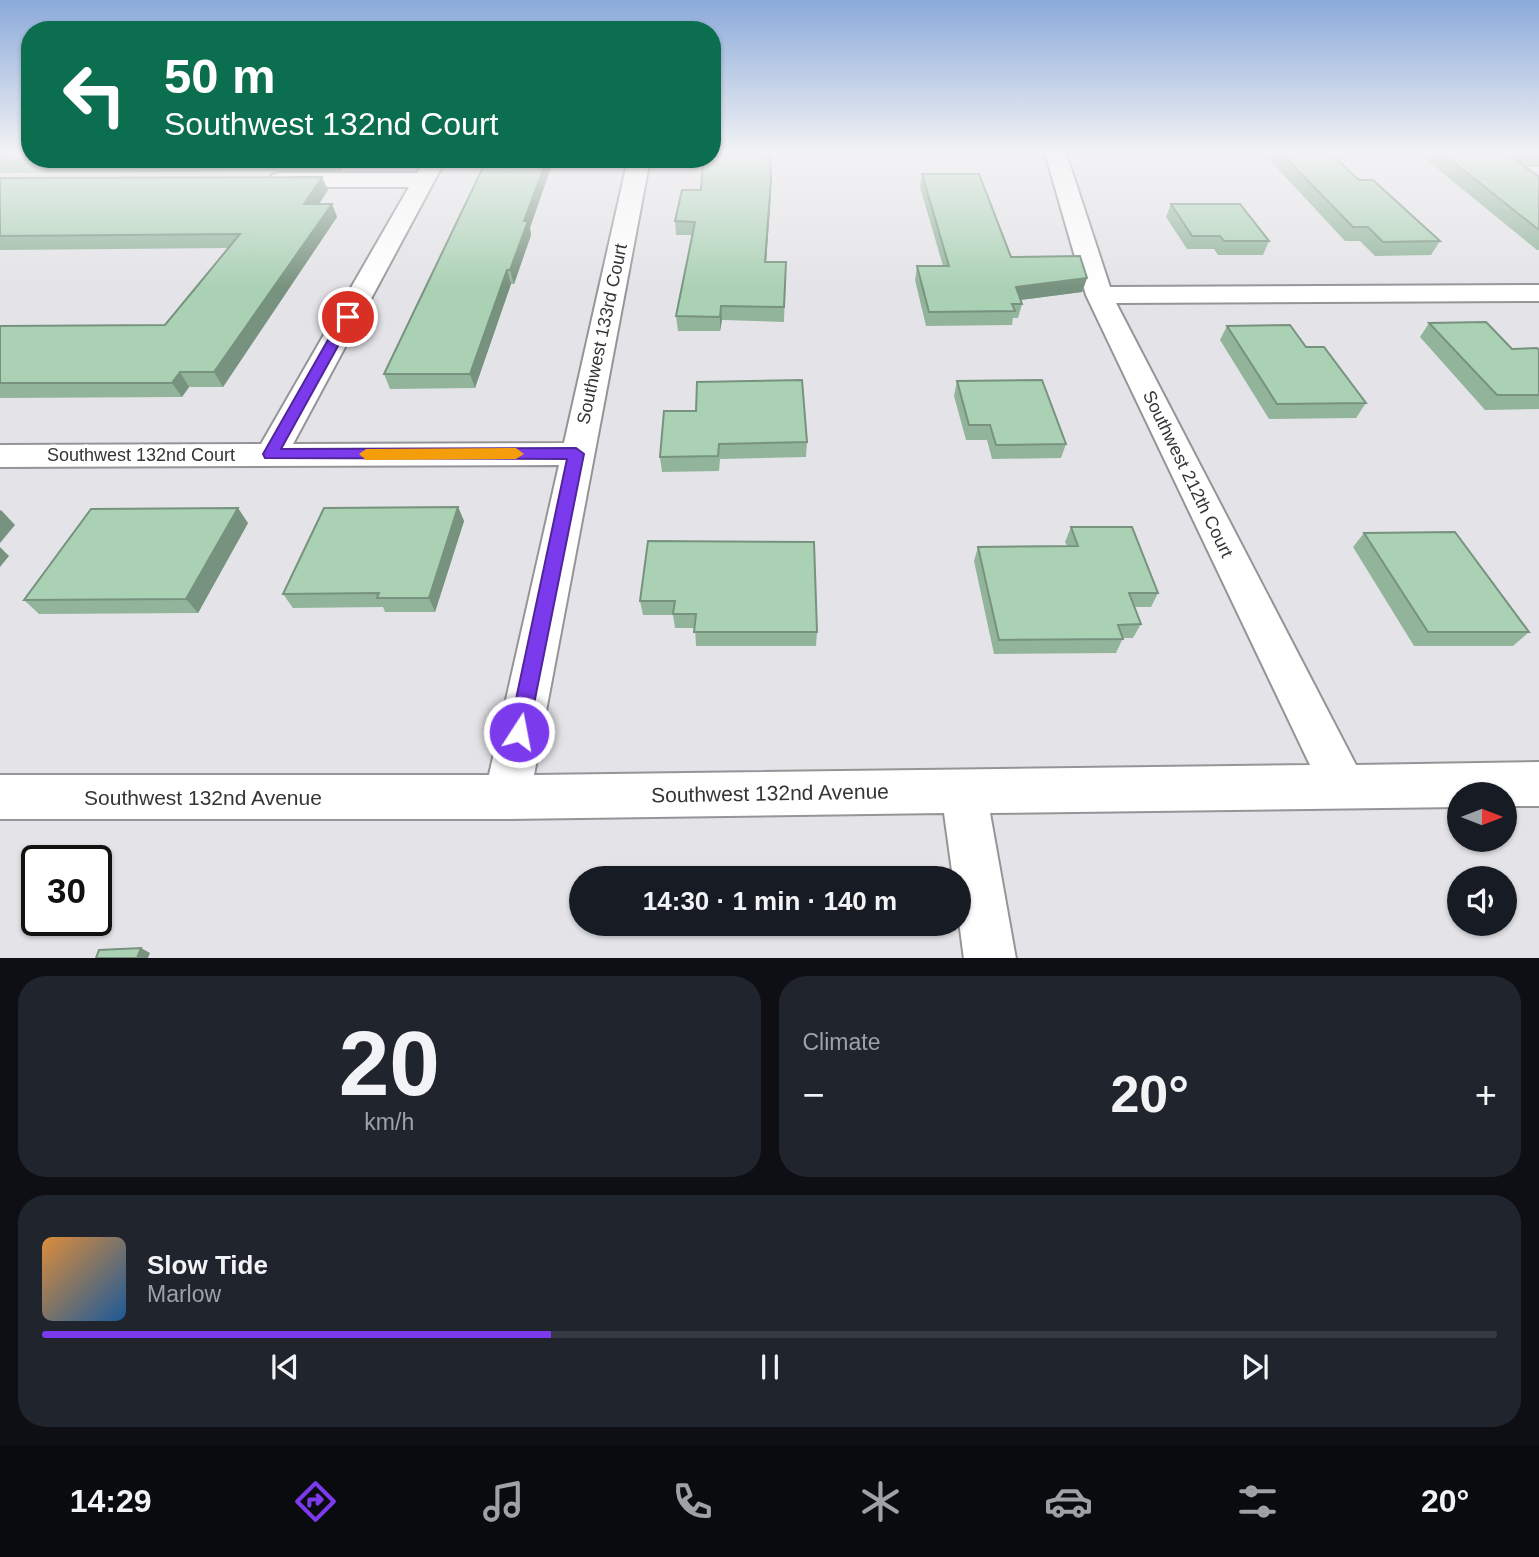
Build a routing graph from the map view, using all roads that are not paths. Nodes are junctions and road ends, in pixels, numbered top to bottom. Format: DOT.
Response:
graph roads {
  1 [pos="415,198"];
  2 [pos="631,198"];
  3 [pos="1069,198"];
  4 [pos="1539,293"];
  5 [pos="1099,295"];
  6 [pos="271,454"];
  7 [pos="576,454"];
  8 [pos="0,456"];
  9 [pos="1539,784"];
  10 [pos="1343,786"];
  11 [pos="963,790"];
  12 [pos="0,797"];
  13 [pos="507,797"];
  14 [pos="990,958"];
  1 -- 6 [label="street"];
  2 -- 7 [label="street, Southwest 133rd Court"];
  3 -- 5 [label="street, Southwest 212th Court"];
  4 -- 5 [label="street"];
  5 -- 10 [label="street, Southwest 212th Court"];
  6 -- 7 [label="street, Southwest 132nd Court"];
  6 -- 8 [label="street, Southwest 132nd Court"];
  7 -- 13 [label="street, Southwest 133rd Court"];
  9 -- 10 [label="street, Southwest 132nd Avenue"];
  10 -- 11 [label="street, Southwest 132nd Avenue"];
  11 -- 13 [label="street, Southwest 132nd Avenue"];
  11 -- 14 [label="street"];
  12 -- 13 [label="street, Southwest 132nd Avenue"];
}
